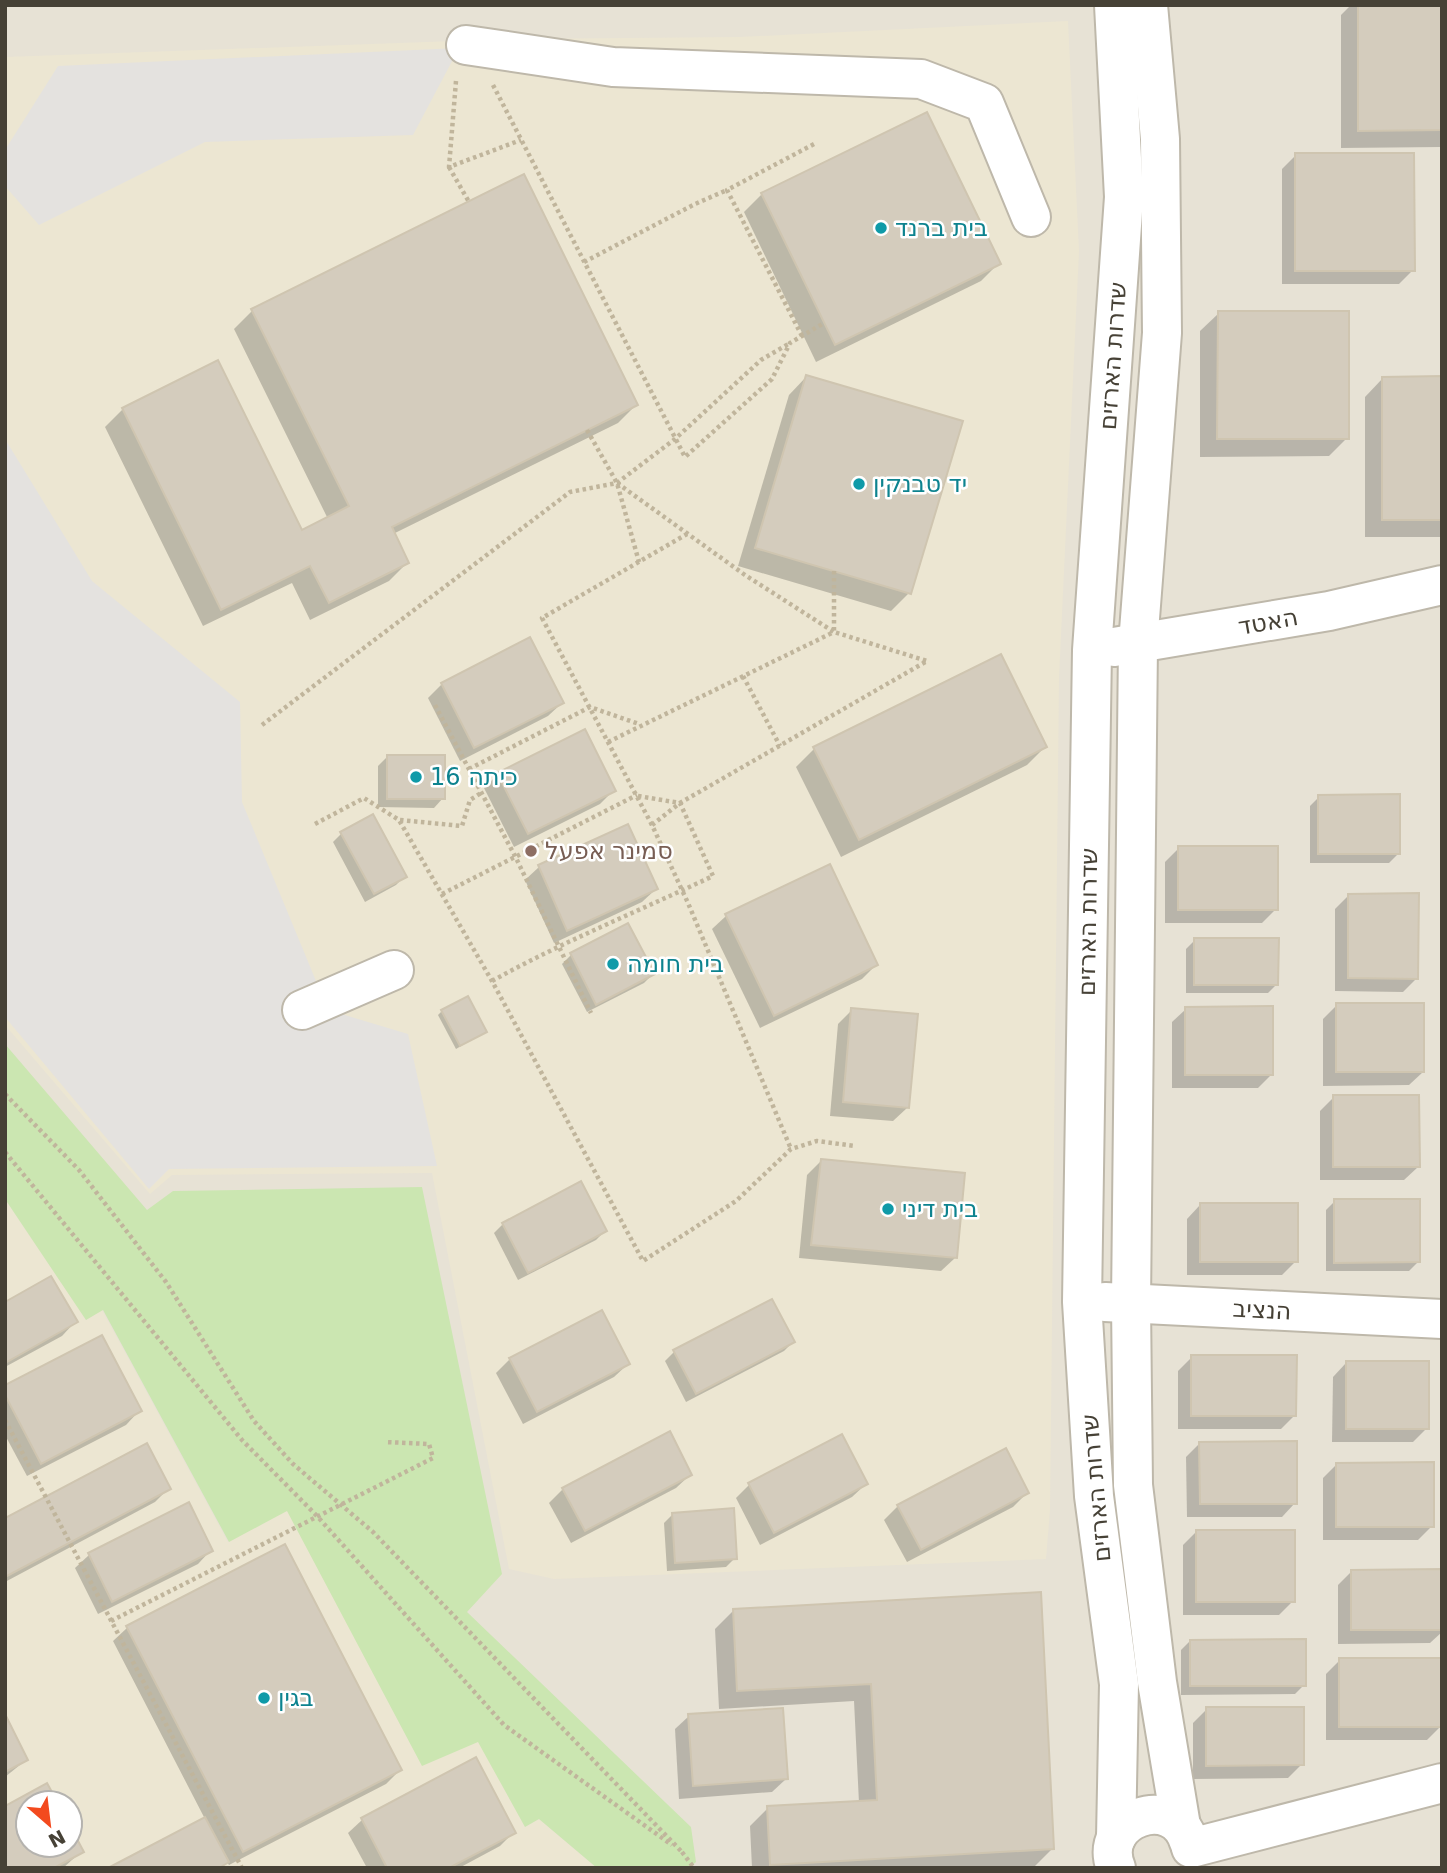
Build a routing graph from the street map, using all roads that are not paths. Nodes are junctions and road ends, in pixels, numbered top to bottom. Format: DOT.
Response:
graph roads {
  1 [pos="1114,5"];
  2 [pos="1148,5"];
  3 [pos="465,57"];
  4 [pos="1031,217"];
  5 [pos="1442,585"];
  6 [pos="1138,644"];
  7 [pos="1092,650"];
  8 [pos="394,970"];
  9 [pos="302,1010"];
  10 [pos="1082,1302"];
  11 [pos="1131,1303"];
  12 [pos="1442,1319"];
  13 [pos="1442,1783"];
  14 [pos="1187,1847"];
  15 [pos="1116,1853"];
  1 -- 7 [label="street, שדרות הארזים"];
  2 -- 6 [label="street, שדרות הארזים"];
  3 -- 4 [label="street"];
  5 -- 6 [label="street, האטד"];
  6 -- 7 [label="street, האטד"];
  6 -- 11 [label="street, שדרות הארזים"];
  7 -- 10 [label="street, שדרות הארזים"];
  8 -- 9 [label="street"];
  10 -- 11 [label="street, הנציב"];
  10 -- 15 [label="street, שדרות הארזים"];
  11 -- 12 [label="street, הנציב"];
  11 -- 14 [label="street, שדרות הארזים"];
  13 -- 14 [label="street"];
  14 -- 15 [label="street"];
}
